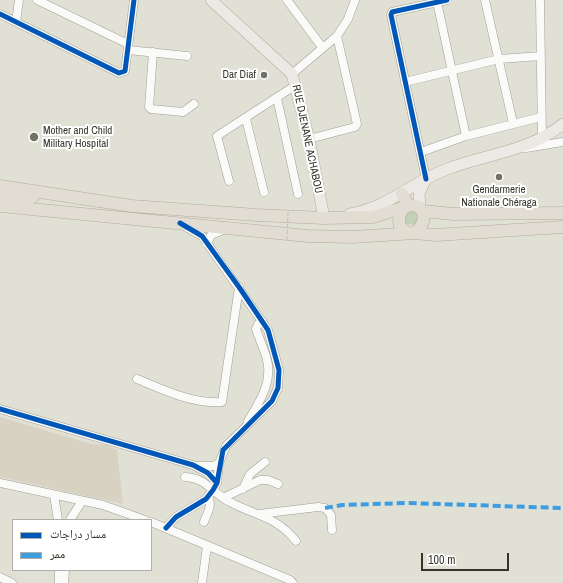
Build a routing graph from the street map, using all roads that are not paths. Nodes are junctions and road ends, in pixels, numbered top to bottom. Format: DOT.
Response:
graph roads {
  1 [pos="18,0"];
  2 [pos="36,0"];
  3 [pos="134,0"];
  4 [pos="211,0"];
  5 [pos="287,0"];
  6 [pos="355,0"];
  7 [pos="446,0"];
  8 [pos="485,0"];
  9 [pos="540,0"];
  10 [pos="437,2"];
  11 [pos="0,17"];
  12 [pos="16,22"];
  13 [pos="337,36"];
  14 [pos="128,47"];
  15 [pos="322,47"];
  16 [pos="153,52"];
  17 [pos="187,56"];
  18 [pos="541,56"];
  19 [pos="499,59"];
  20 [pos="452,69"];
  21 [pos="292,74"];
  22 [pos="405,82"];
  23 [pos="296,85"];
  24 [pos="278,98"];
  25 [pos="194,104"];
  26 [pos="542,117"];
  27 [pos="246,119"];
  28 [pos="513,123"];
  29 [pos="563,124"];
  30 [pos="466,136"];
  31 [pos="542,138"];
  32 [pos="309,139"];
  33 [pos="563,142"];
  34 [pos="518,149"];
  35 [pos="421,152"];
  36 [pos="426,179"];
  37 [pos="230,181"];
  38 [pos="0,186"];
  39 [pos="264,192"];
  40 [pos="298,194"];
  41 [pos="402,194"];
  42 [pos="0,197"];
  43 [pos="62,197"];
  44 [pos="0,206"];
  45 [pos="406,206"];
  46 [pos="421,209"];
  47 [pos="563,213"];
  48 [pos="327,218"];
  49 [pos="180,223"];
  50 [pos="563,227"];
  51 [pos="226,228"];
  52 [pos="411,233"];
  53 [pos="207,244"];
  54 [pos="239,287"];
  55 [pos="137,380"];
  56 [pos="0,409"];
  57 [pos="265,462"];
  58 [pos="219,463"];
  59 [pos="193,465"];
  60 [pos="185,477"];
  61 [pos="0,483"];
  62 [pos="278,484"];
  63 [pos="243,489"];
  64 [pos="213,490"];
  65 [pos="54,494"];
  66 [pos="223,498"];
  67 [pos="82,501"];
  68 [pos="258,514"];
  69 [pos="58,519"];
  70 [pos="71,519"];
  71 [pos="142,519"];
  72 [pos="152,522"];
  73 [pos="204,522"];
  74 [pos="166,528"];
  75 [pos="332,530"];
  76 [pos="296,540"];
  77 [pos="207,546"];
  78 [pos="59,571"];
  79 [pos="65,571"];
  80 [pos="0,577"];
  81 [pos="12,583"];
  82 [pos="59,583"];
  83 [pos="64,583"];
  84 [pos="202,583"];
  85 [pos="293,583"];
  1 -- 12 [label="street"];
  2 -- 14 [label="street"];
  3 -- 14 [label="street"];
  4 -- 21 [label="main road, RUE DJENANE ACHABOU"];
  5 -- 15 [label="street"];
  6 -- 13 [label="street"];
  7 -- 10 [label="street"];
  8 -- 19 [label="street"];
  9 -- 18 [label="street"];
  10 -- 20 [label="street"];
  10 -- 22 [label="street"];
  11 -- 12 [label="street"];
  12 -- 14 [label="street"];
  13 -- 15 [label="street"];
  13 -- 32 [label="street"];
  14 -- 16 [label="street"];
  15 -- 21 [label="street"];
  16 -- 17 [label="street"];
  16 -- 25 [label="street"];
  18 -- 19 [label="street"];
  18 -- 26 [label="street"];
  19 -- 20 [label="street"];
  19 -- 28 [label="street"];
  20 -- 22 [label="street"];
  20 -- 30 [label="street"];
  21 -- 23 [label="main road, RUE DJENANE ACHABOU"];
  22 -- 35 [label="street"];
  23 -- 24 [label="street"];
  23 -- 32 [label="main road, RUE DJENANE ACHABOU"];
  24 -- 27 [label="street"];
  24 -- 40 [label="street"];
  26 -- 28 [label="street"];
  26 -- 31 [label="street"];
  27 -- 37 [label="street"];
  27 -- 39 [label="street"];
  28 -- 30 [label="street"];
  29 -- 31 [label="main road"];
  30 -- 35 [label="street"];
  31 -- 34 [label="main road"];
  32 -- 48 [label="main road, RUE DJENANE ACHABOU"];
  33 -- 34 [label="street"];
  34 -- 36 [label="main road"];
  35 -- 36 [label="street"];
  36 -- 41 [label="main road"];
  36 -- 46 [label="main road"];
  38 -- 43 [label="highway"];
  41 -- 45 [label="highway"];
  41 -- 48 [label="main road"];
  42 -- 43 [label="highway"];
  43 -- 48 [label="highway"];
  44 -- 49 [label="highway"];
  45 -- 46 [label="highway"];
  45 -- 48 [label="highway"];
  45 -- 52 [label="highway"];
  46 -- 47 [label="highway"];
  46 -- 52 [label="highway"];
  49 -- 51 [label="highway"];
  49 -- 53 [label="street"];
  50 -- 52 [label="highway"];
  51 -- 52 [label="highway"];
  51 -- 53 [label="street"];
  53 -- 54 [label="street"];
  54 -- 55 [label="street"];
  54 -- 58 [label="street"];
  56 -- 59 [label="street"];
  57 -- 63 [label="street"];
  58 -- 59 [label="street"];
  58 -- 64 [label="street"];
  59 -- 64 [label="street"];
  60 -- 64 [label="street"];
  61 -- 65 [label="street"];
  62 -- 63 [label="street"];
  63 -- 66 [label="street"];
  64 -- 66 [label="street"];
  64 -- 73 [label="street"];
  64 -- 74 [label="street"];
  65 -- 67 [label="street"];
  65 -- 69 [label="street"];
  66 -- 68 [label="street"];
  67 -- 70 [label="street"];
  67 -- 71 [label="street"];
  68 -- 75 [label="street"];
  68 -- 76 [label="street"];
  72 -- 74 [label="street"];
  74 -- 77 [label="street"];
  77 -- 84 [label="street"];
  77 -- 85 [label="street"];
  78 -- 82 [label="street"];
  79 -- 83 [label="street"];
  80 -- 81 [label="street"];
}
